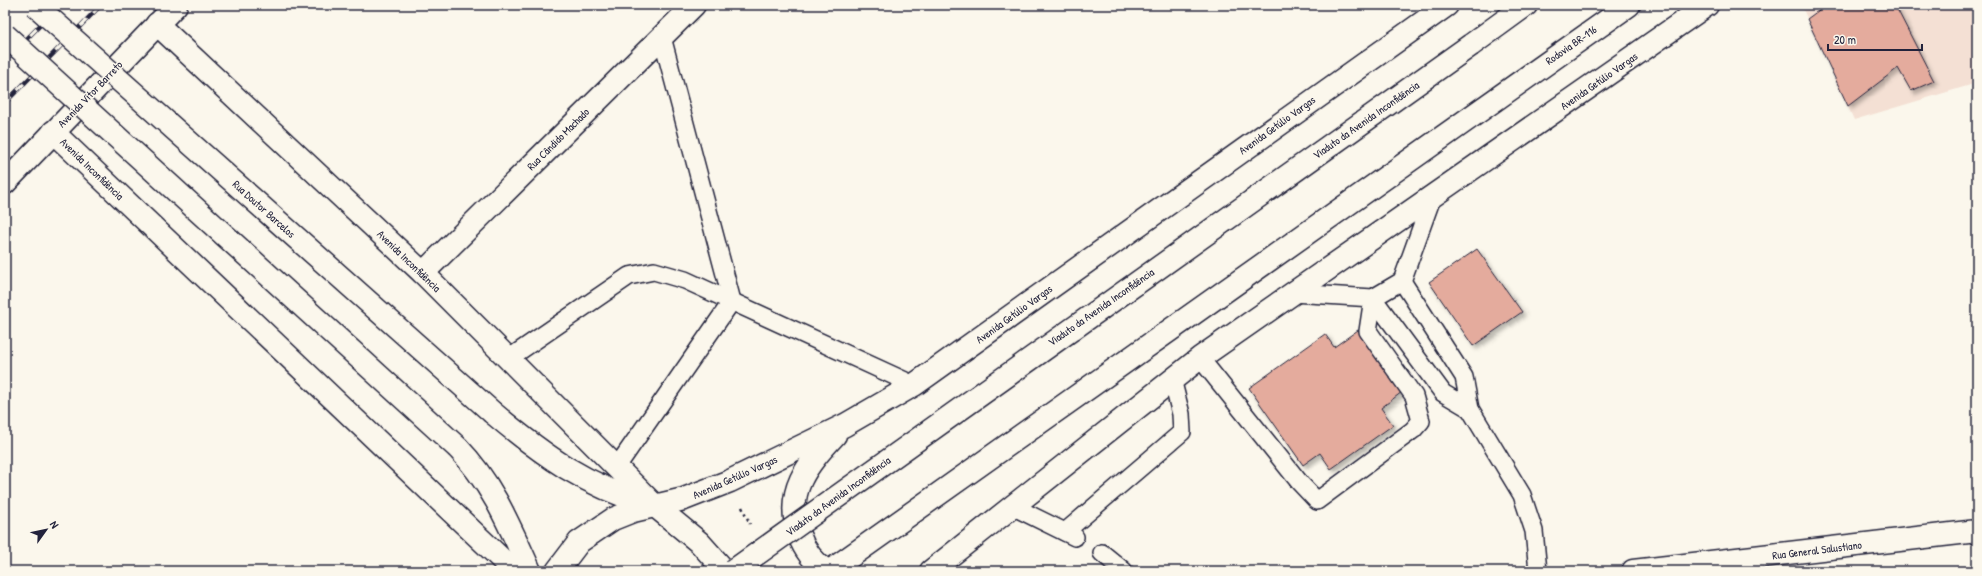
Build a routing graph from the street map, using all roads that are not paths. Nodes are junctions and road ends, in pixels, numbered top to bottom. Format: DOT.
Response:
graph roads {
  1 [pos="35,5"];
  2 [pos="176,5"];
  3 [pos="694,5"];
  4 [pos="1447,5"];
  5 [pos="1526,5"];
  6 [pos="1629,5"];
  7 [pos="1707,5"];
  8 [pos="157,24"];
  9 [pos="5,35"];
  10 [pos="662,37"];
  11 [pos="53,132"];
  12 [pos="5,183"];
  13 [pos="1433,195"];
  14 [pos="423,273"];
  15 [pos="1402,281"];
  16 [pos="1292,292"];
  17 [pos="1373,298"];
  18 [pos="732,301"];
  19 [pos="1200,358"];
  20 [pos="508,359"];
  21 [pos="1172,379"];
  22 [pos="914,385"];
  23 [pos="1470,409"];
  24 [pos="494,413"];
  25 [pos="845,425"];
  26 [pos="616,468"];
  27 [pos="654,506"];
  28 [pos="1012,506"];
  29 [pos="1977,531"];
  30 [pos="1102,553"];
  31 [pos="930,570"];
  32 [pos="514,571"];
  33 [pos="530,571"];
  34 [pos="557,571"];
  35 [pos="725,571"];
  36 [pos="733,571"];
  37 [pos="827,571"];
  38 [pos="830,571"];
  39 [pos="1124,571"];
  40 [pos="1538,571"];
  41 [pos="1633,571"];
  1 -- 24 [label="main road, Rua Doutor Barcelos, bridge"];
  2 -- 8 [label="main road, Avenida Vitor Barreto"];
  3 -- 10 [label="main road, Rua Cândido Machado"];
  4 -- 22 [label="main road, Avenida Getúlio Vargas"];
  5 -- 36 [label="main road, Viaduto da Avenida Inconfidência, bridge"];
  6 -- 38 [label="main road, Rodovia BR-116"];
  7 -- 13 [label="main road, Avenida Getúlio Vargas"];
  8 -- 11 [label="main road, Avenida Vitor Barreto"];
  8 -- 14 [label="main road, Avenida Inconfidência"];
  9 -- 33 [label="main road, bridge"];
  10 -- 14 [label="main road, Rua Cândido Machado"];
  10 -- 18 [label="lane"];
  11 -- 12 [label="main road, Avenida Vitor Barreto"];
  11 -- 32 [label="main road, Avenida Inconfidência"];
  13 -- 15 [label="lane"];
  13 -- 16 [label="main road, Avenida Getúlio Vargas"];
  14 -- 20 [label="main road, Avenida Inconfidência"];
  15 -- 17 [label="lane"];
  15 -- 23 [label="lane"];
  16 -- 17 [label="lane"];
  16 -- 19 [label="main road, Avenida Getúlio Vargas"];
  17 -- 19 [label="lane"];
  17 -- 23 [label="lane"];
  18 -- 20 [label="lane"];
  18 -- 22 [label="lane"];
  18 -- 26 [label="lane"];
  19 -- 21 [label="main road, Avenida Getúlio Vargas"];
  20 -- 26 [label="main road, Avenida Inconfidência"];
  21 -- 28 [label="main road, Avenida Getúlio Vargas"];
  21 -- 28 [label="lane"];
  22 -- 25 [label="main road, Avenida Getúlio Vargas"];
  23 -- 40 [label="lane"];
  24 -- 27 [label="main road, Avenida Inconfidência"];
  25 -- 27 [label="main road, Avenida Getúlio Vargas"];
  25 -- 37 [label="main road"];
  26 -- 27 [label="main road, Avenida Inconfidência"];
  27 -- 34 [label="main road, Avenida Getúlio Vargas"];
  27 -- 35 [label="main road, Avenida Inconfidência"];
  28 -- 31 [label="main road, Avenida Getúlio Vargas"];
  29 -- 41 [label="main road, Rua General Salustiano"];
  30 -- 39 [label="lane"];
}
